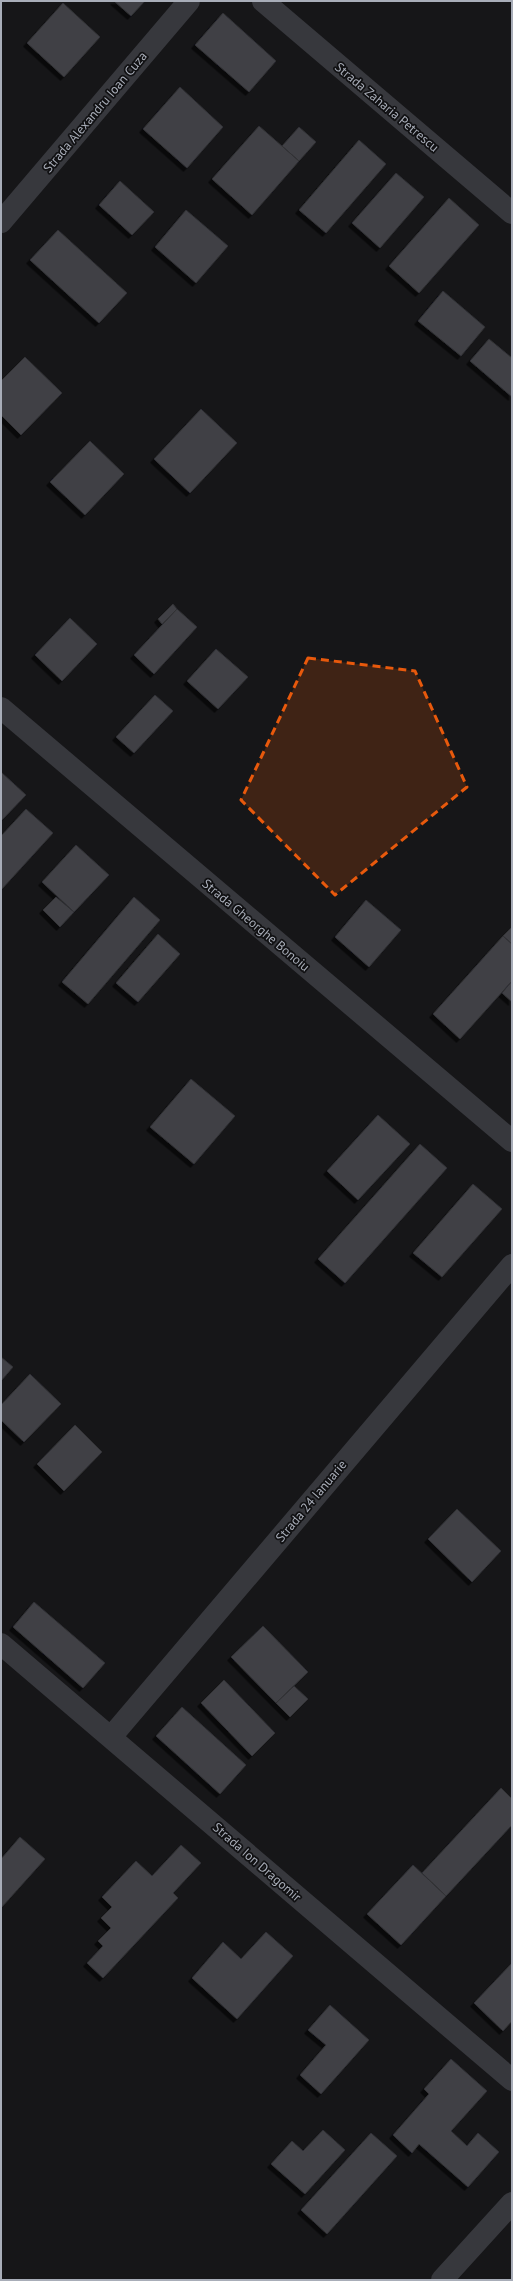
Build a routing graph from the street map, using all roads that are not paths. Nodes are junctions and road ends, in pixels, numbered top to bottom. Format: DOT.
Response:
graph roads {
  1 [pos="189,1"];
  2 [pos="263,1"];
  3 [pos="512,214"];
  4 [pos="1,222"];
  5 [pos="1,708"];
  6 [pos="512,1141"];
  7 [pos="512,1265"];
  8 [pos="1,1644"];
  9 [pos="111,1737"];
  10 [pos="512,2080"];
  11 [pos="512,2203"];
  12 [pos="442,2280"];
  1 -- 4 [label="street, Strada Alexandru Ioan Cuza"];
  2 -- 3 [label="street, Strada Zaharia Petrescu"];
  5 -- 6 [label="street, Strada Gheorghe Bonoiu"];
  7 -- 9 [label="street, Strada 24 Ianuarie"];
  8 -- 9 [label="street, Strada Ion Dragomir"];
  9 -- 10 [label="street, Strada Ion Dragomir"];
  11 -- 12 [label="street"];
}
